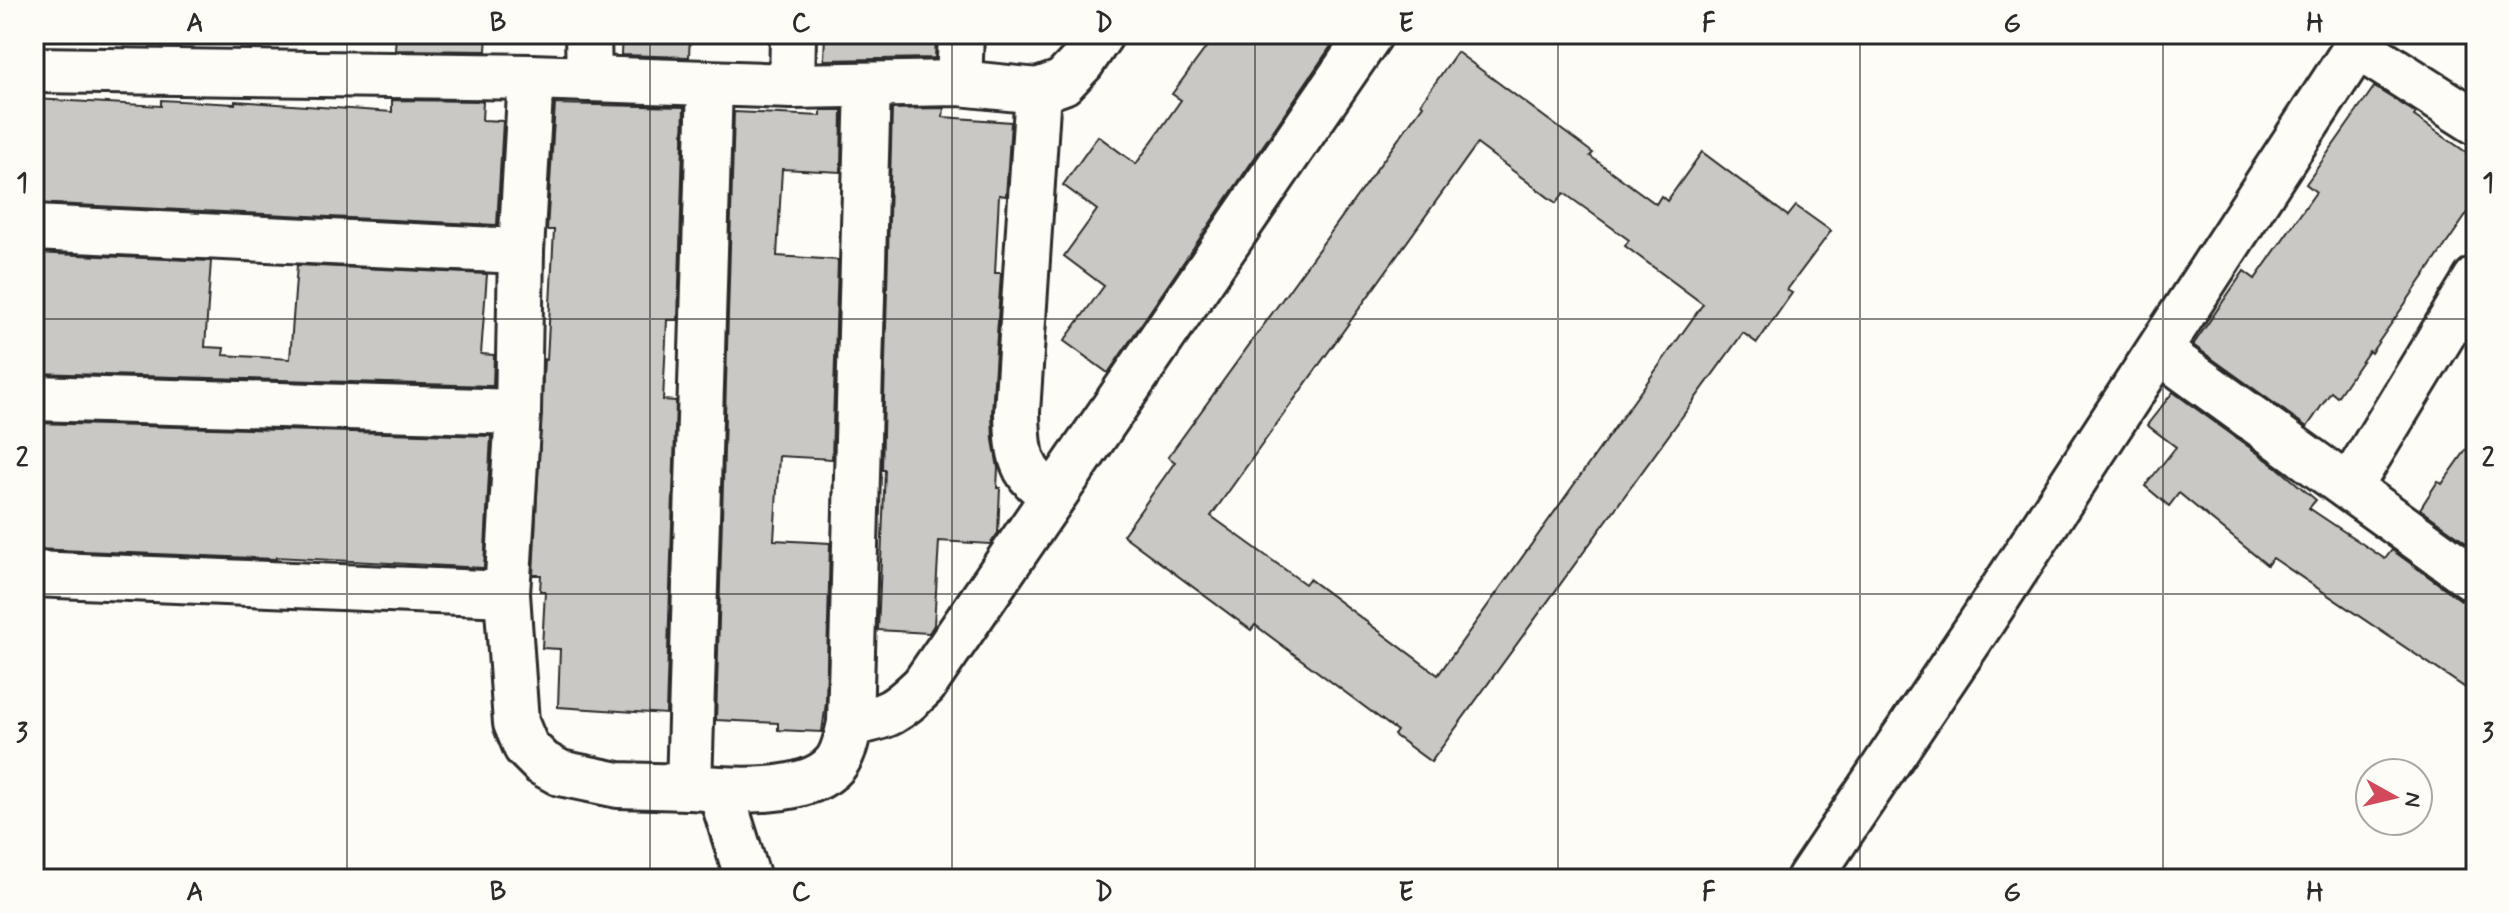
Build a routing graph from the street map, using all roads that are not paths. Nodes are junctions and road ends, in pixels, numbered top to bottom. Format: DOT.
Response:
graph roads {
  1 [pos="588,34"];
  2 [pos="793,34"];
  3 [pos="961,34"];
  4 [pos="1101,34"];
  5 [pos="1370,34"];
  6 [pos="2361,41"];
  7 [pos="98,53"];
  8 [pos="34,70"];
  9 [pos="531,77"];
  10 [pos="589,79"];
  11 [pos="959,83"];
  12 [pos="710,84"];
  13 [pos="868,85"];
  14 [pos="792,86"];
  15 [pos="1038,91"];
  16 [pos="2476,122"];
  17 [pos="34,228"];
  18 [pos="521,251"];
  19 [pos="2476,279"];
  20 [pos="2159,351"];
  21 [pos="34,398"];
  22 [pos="518,412"];
  23 [pos="2349,488"];
  24 [pos="1055,493"];
  25 [pos="34,574"];
  26 [pos="2476,580"];
  27 [pos="507,594"];
  28 [pos="850,723"];
  29 [pos="704,789"];
  30 [pos="748,879"];
  31 [pos="1809,879"];
  1 -- 10 [label="street"];
  2 -- 14 [label="street"];
  3 -- 11 [label="street"];
  4 -- 15 [label="street"];
  5 -- 24 [label="street"];
  6 -- 16 [label="street"];
  6 -- 20 [label="street"];
  7 -- 8 [label="street"];
  7 -- 9 [label="street"];
  9 -- 10 [label="street"];
  9 -- 18 [label="street"];
  10 -- 12 [label="street"];
  11 -- 13 [label="street"];
  11 -- 15 [label="street"];
  12 -- 14 [label="street"];
  12 -- 29 [label="street"];
  13 -- 14 [label="street"];
  13 -- 28 [label="street"];
  15 -- 24 [label="street"];
  17 -- 18 [label="street"];
  18 -- 22 [label="street"];
  19 -- 23 [label="street"];
  20 -- 23 [label="street"];
  20 -- 31 [label="street"];
  21 -- 22 [label="street"];
  22 -- 27 [label="street"];
  23 -- 26 [label="street"];
  24 -- 28 [label="street"];
  25 -- 27 [label="street"];
  27 -- 29 [label="street"];
  28 -- 29 [label="street"];
  29 -- 30 [label="street"];
}
